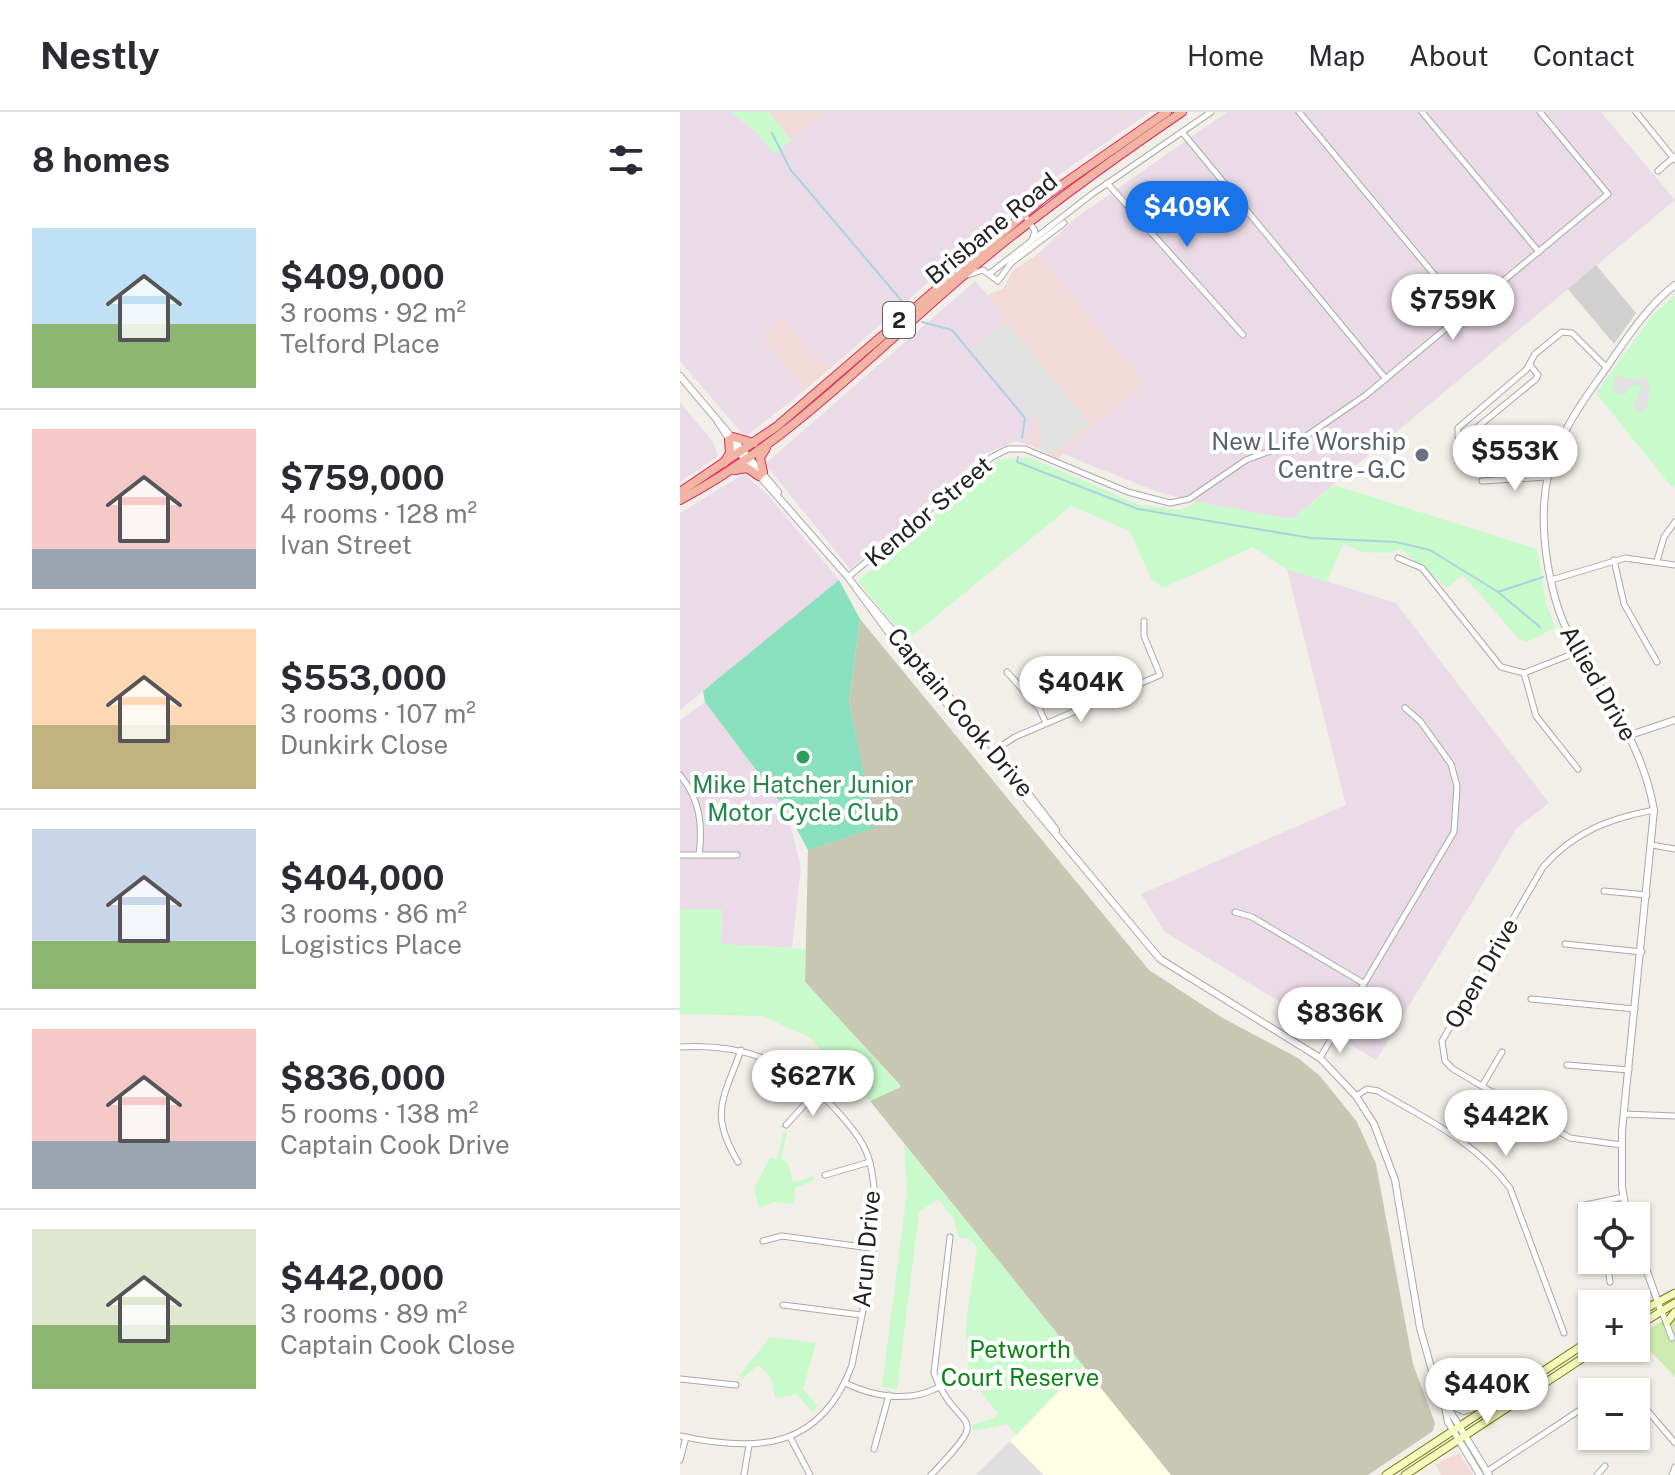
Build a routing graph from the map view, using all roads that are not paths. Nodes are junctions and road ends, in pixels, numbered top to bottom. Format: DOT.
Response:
graph roads {
  1 [pos="1167,112"];
  2 [pos="1182,112"];
  3 [pos="1211,112"];
  4 [pos="1299,112"];
  5 [pos="1422,112"];
  6 [pos="1540,112"];
  7 [pos="1636,112"];
  8 [pos="1182,132"];
  9 [pos="1675,158"];
  10 [pos="1658,171"];
  11 [pos="1107,183"];
  12 [pos="1029,215"];
  13 [pos="1068,216"];
  14 [pos="1047,230"];
  15 [pos="1043,241"];
  16 [pos="1022,249"];
  17 [pos="1539,252"];
  18 [pos="989,274"];
  19 [pos="959,280"];
  20 [pos="1675,285"];
  21 [pos="1466,313"];
  22 [pos="1243,335"];
  23 [pos="1530,365"];
  24 [pos="1607,368"];
  25 [pos="680,376"];
  26 [pos="1386,379"];
  27 [pos="777,436"];
  28 [pos="731,438"];
  29 [pos="755,443"];
  30 [pos="745,455"];
  31 [pos="724,470"];
  32 [pos="761,474"];
  33 [pos="1546,477"];
  34 [pos="1482,481"];
  35 [pos="680,492"];
  36 [pos="680,500"];
  37 [pos="1675,522"];
  38 [pos="1398,558"];
  39 [pos="1614,560"];
  40 [pos="1657,561"];
  41 [pos="1675,565"];
  42 [pos="848,577"];
  43 [pos="1551,580"];
  44 [pos="1144,621"];
  45 [pos="1580,651"];
  46 [pos="1657,662"];
  47 [pos="1007,672"];
  48 [pos="1524,673"];
  49 [pos="1405,708"];
  50 [pos="1675,720"];
  51 [pos="1046,723"];
  52 [pos="1630,735"];
  53 [pos="993,752"];
  54 [pos="1578,769"];
  55 [pos="680,775"];
  56 [pos="1654,810"];
  57 [pos="1652,845"];
  58 [pos="1675,849"];
  59 [pos="680,855"];
  60 [pos="699,855"];
  61 [pos="737,855"];
  62 [pos="1604,891"];
  63 [pos="1648,895"];
  64 [pos="1235,912"];
  65 [pos="1565,944"];
  66 [pos="1642,952"];
  67 [pos="1363,983"];
  68 [pos="1531,999"];
  69 [pos="1635,1009"];
  70 [pos="680,1047"];
  71 [pos="741,1050"];
  72 [pos="1502,1052"];
  73 [pos="1320,1058"];
  74 [pos="1567,1065"];
  75 [pos="1629,1070"];
  76 [pos="1482,1086"];
  77 [pos="818,1090"];
  78 [pos="1356,1096"];
  79 [pos="1624,1114"];
  80 [pos="1675,1116"];
  81 [pos="786,1125"];
  82 [pos="1622,1145"];
  83 [pos="738,1162"];
  84 [pos="870,1162"];
  85 [pos="825,1175"];
  86 [pos="1623,1197"];
  87 [pos="1600,1202"];
  88 [pos="1624,1202"];
  89 [pos="950,1237"];
  90 [pos="763,1241"];
  91 [pos="870,1248"];
  92 [pos="1609,1274"];
  93 [pos="1648,1274"];
  94 [pos="1610,1282"];
  95 [pos="1675,1293"];
  96 [pos="1660,1301"];
  97 [pos="1675,1303"];
  98 [pos="783,1305"];
  99 [pos="1650,1306"];
  100 [pos="1661,1311"];
  101 [pos="1675,1312"];
  102 [pos="861,1315"];
  103 [pos="1650,1318"];
  104 [pos="1667,1322"];
  105 [pos="1564,1333"];
  106 [pos="1672,1338"];
  107 [pos="1578,1348"];
  108 [pos="1578,1361"];
  109 [pos="680,1379"];
  110 [pos="845,1383"];
  111 [pos="736,1385"];
  112 [pos="1437,1385"];
  113 [pos="939,1387"];
  114 [pos="889,1395"];
  115 [pos="1496,1401"];
  116 [pos="1578,1411"];
  117 [pos="1650,1414"];
  118 [pos="1456,1428"];
  119 [pos="683,1436"];
  120 [pos="790,1436"];
  121 [pos="1462,1438"];
  122 [pos="1675,1443"];
  123 [pos="749,1445"];
  124 [pos="874,1449"];
  125 [pos="680,1460"];
  126 [pos="1605,1466"];
  127 [pos="1675,1467"];
  128 [pos="1485,1474"];
  129 [pos="744,1475"];
  130 [pos="810,1475"];
  131 [pos="931,1475"];
  132 [pos="1386,1475"];
  133 [pos="1405,1475"];
  134 [pos="1597,1475"];
  135 [pos="1672,1475"];
  1 -- 12 [label="highway, Brisbane Road / 2"];
  2 -- 12 [label="highway, Brisbane Road / 2"];
  3 -- 8 [label="street, Brisbane Road"];
  4 -- 21 [label="street"];
  5 -- 17 [label="street"];
  6 -- 17 [label="street"];
  7 -- 9 [label="street"];
  8 -- 11 [label="street, Brisbane Road"];
  8 -- 26 [label="street"];
  9 -- 10 [label="street"];
  11 -- 13 [label="street, Brisbane Road"];
  11 -- 22 [label="street"];
  12 -- 14 [label="street"];
  12 -- 16 [label="street"];
  12 -- 19 [label="highway, Brisbane Road / 2"];
  12 -- 29 [label="highway, Brisbane Road / 2"];
  13 -- 14 [label="street"];
  13 -- 15 [label="street"];
  14 -- 15 [label="street"];
  14 -- 16 [label="street"];
  15 -- 18 [label="street"];
  16 -- 18 [label="street"];
  17 -- 21 [label="street"];
  18 -- 19 [label="street"];
  19 -- 27 [label="highway, Brisbane Road / 2"];
  20 -- 24 [label="street, Allied Drive"];
  21 -- 26 [label="street"];
  23 -- 23 [label="street"];
  23 -- 24 [label="street"];
  24 -- 33 [label="street, Allied Drive"];
  25 -- 28 [label="street, Captain Cook Drive"];
  26 -- 42 [label="street, Kendor Street"];
  27 -- 30 [label="highway, Brisbane Road / 2"];
  27 -- 32 [label="highway"];
  28 -- 29 [label="highway"];
  28 -- 30 [label="street, Captain Cook Drive"];
  28 -- 31 [label="highway"];
  29 -- 30 [label="highway, Brisbane Road / 2"];
  30 -- 31 [label="highway, Brisbane Road / 2"];
  30 -- 32 [label="street, Captain Cook Drive"];
  31 -- 32 [label="highway"];
  31 -- 35 [label="highway, Brisbane Road / 2"];
  31 -- 36 [label="highway, Brisbane Road / 2"];
  32 -- 42 [label="street, Captain Cook Drive"];
  33 -- 34 [label="street"];
  33 -- 43 [label="street, Allied Drive"];
  37 -- 40 [label="street"];
  38 -- 48 [label="street"];
  39 -- 40 [label="street"];
  39 -- 43 [label="street"];
  39 -- 46 [label="street"];
  40 -- 41 [label="street"];
  42 -- 53 [label="street, Captain Cook Drive"];
  43 -- 45 [label="street, Allied Drive"];
  44 -- 51 [label="street"];
  45 -- 48 [label="street"];
  45 -- 52 [label="street, Allied Drive"];
  47 -- 51 [label="street"];
  48 -- 54 [label="street"];
  49 -- 67 [label="street"];
  50 -- 52 [label="street"];
  51 -- 53 [label="street"];
  52 -- 56 [label="street, Allied Drive"];
  53 -- 73 [label="street, Captain Cook Drive"];
  55 -- 60 [label="street"];
  56 -- 57 [label="street, Allied Drive"];
  56 -- 76 [label="street, Open Drive"];
  57 -- 58 [label="street"];
  57 -- 63 [label="street, Allied Drive"];
  59 -- 60 [label="street"];
  60 -- 61 [label="street"];
  62 -- 63 [label="street"];
  63 -- 66 [label="street, Allied Drive"];
  64 -- 67 [label="street"];
  65 -- 66 [label="street"];
  66 -- 69 [label="street, Allied Drive"];
  67 -- 73 [label="street"];
  68 -- 69 [label="street"];
  69 -- 75 [label="street, Allied Drive"];
  70 -- 71 [label="street, Arun Drive"];
  71 -- 77 [label="street, Arun Drive"];
  71 -- 83 [label="street"];
  72 -- 76 [label="street"];
  73 -- 78 [label="street, Captain Cook Drive"];
  74 -- 75 [label="street"];
  75 -- 79 [label="street, Allied Drive"];
  76 -- 82 [label="street, Open Drive"];
  77 -- 81 [label="street"];
  77 -- 84 [label="street, Arun Drive"];
  78 -- 105 [label="street"];
  78 -- 112 [label="street, Captain Cook Drive"];
  79 -- 80 [label="street"];
  79 -- 82 [label="street, Allied Drive"];
  82 -- 86 [label="street, Allied Drive"];
  84 -- 85 [label="street"];
  84 -- 91 [label="street, Arun Drive"];
  86 -- 87 [label="street"];
  86 -- 88 [label="street, Allied Drive"];
  89 -- 113 [label="street"];
  90 -- 91 [label="street"];
  91 -- 102 [label="street, Arun Drive"];
  92 -- 94 [label="street"];
  93 -- 96 [label="street"];
  95 -- 96 [label="main road"];
  96 -- 99 [label="main road"];
  96 -- 100 [label="street"];
  97 -- 100 [label="main road"];
  98 -- 102 [label="street"];
  100 -- 103 [label="main road"];
  100 -- 104 [label="street"];
  101 -- 104 [label="main road"];
  102 -- 110 [label="street, Arun Drive"];
  104 -- 106 [label="street"];
  107 -- 115 [label="main road"];
  108 -- 121 [label="main road"];
  109 -- 111 [label="street"];
  110 -- 114 [label="street"];
  110 -- 120 [label="street, Arun Drive"];
  112 -- 115 [label="street"];
  112 -- 118 [label="street, Captain Cook Drive"];
  113 -- 114 [label="street"];
  113 -- 131 [label="street"];
  114 -- 124 [label="street"];
  115 -- 118 [label="main road"];
  116 -- 128 [label="street"];
  117 -- 122 [label="street"];
  118 -- 121 [label="street, Captain Cook Drive"];
  118 -- 132 [label="main road"];
  119 -- 123 [label="street, Arun Drive"];
  119 -- 125 [label="street"];
  120 -- 123 [label="street, Arun Drive"];
  120 -- 130 [label="street"];
  121 -- 128 [label="street, Captain Cook Drive"];
  121 -- 133 [label="main road"];
  123 -- 129 [label="street"];
  126 -- 134 [label="street"];
  127 -- 135 [label="street"];
}
